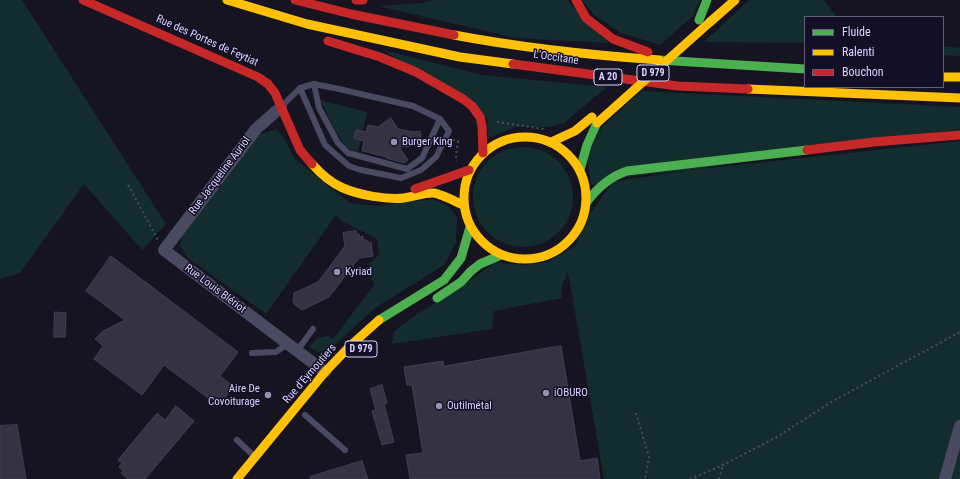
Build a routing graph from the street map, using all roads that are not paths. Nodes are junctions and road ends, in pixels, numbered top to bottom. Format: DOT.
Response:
graph roads {
  1 [pos="83,0"];
  2 [pos="227,0"];
  3 [pos="295,0"];
  4 [pos="356,0"];
  5 [pos="363,0"];
  6 [pos="576,0"];
  7 [pos="707,0"];
  8 [pos="722,0"];
  9 [pos="735,0"];
  10 [pos="262,11"];
  11 [pos="699,20"];
  12 [pos="274,24"];
  13 [pos="319,38"];
  14 [pos="698,63"];
  15 [pos="804,69"];
  16 [pos="944,76"];
  17 [pos="960,78"];
  18 [pos="314,84"];
  19 [pos="300,88"];
  20 [pos="960,98"];
  21 [pos="281,107"];
  22 [pos="440,119"];
  23 [pos="594,120"];
  24 [pos="960,135"];
  25 [pos="551,142"];
  26 [pos="482,153"];
  27 [pos="470,170"];
  28 [pos="580,170"];
  29 [pos="388,198"];
  30 [pos="586,203"];
  31 [pos="463,205"];
  32 [pos="470,227"];
  33 [pos="164,250"];
  34 [pos="501,255"];
  35 [pos="432,301"];
  36 [pos="313,329"];
  37 [pos="292,347"];
  38 [pos="252,353"];
  39 [pos="325,372"];
  40 [pos="305,415"];
  41 [pos="960,426"];
  42 [pos="237,440"];
  43 [pos="345,450"];
  44 [pos="256,458"];
  45 [pos="237,479"];
  46 [pos="945,479"];
  1 -- 21 [label="main road, Rue des Portes de Feytiat"];
  2 -- 10 [label="main road, L'Occitane / A 20"];
  3 -- 14 [label="main road, L'Occitane / A 20"];
  4 -- 5 [label="main road"];
  6 -- 14 [label="main road"];
  7 -- 11 [label="main road"];
  8 -- 11 [label="main road, D 979"];
  9 -- 23 [label="main road, D 979, bridge"];
  10 -- 12 [label="main road"];
  10 -- 20 [label="main road, L'Occitane / A 20"];
  11 -- 23 [label="main road, D 979"];
  13 -- 26 [label="main road"];
  14 -- 15 [label="main road, L'Occitane / A 20"];
  16 -- 17 [label="main road"];
  18 -- 19 [label="lane"];
  18 -- 22 [label="lane"];
  18 -- 22 [label="lane"];
  19 -- 21 [label="lane"];
  19 -- 22 [label="lane"];
  21 -- 29 [label="main road, Rue des Portes de Feytiat"];
  21 -- 33 [label="street, Rue Jacqueline Auriol"];
  23 -- 25 [label="main road, D 979"];
  23 -- 28 [label="main road, D 979"];
  24 -- 30 [label="main road"];
  25 -- 26 [label="main road"];
  25 -- 28 [label="main road"];
  26 -- 27 [label="main road"];
  27 -- 29 [label="main road, Rue des Portes de Feytiat"];
  27 -- 31 [label="main road"];
  28 -- 30 [label="main road"];
  29 -- 31 [label="main road, Rue des Portes de Feytiat"];
  30 -- 34 [label="main road"];
  31 -- 32 [label="main road"];
  32 -- 34 [label="main road"];
  32 -- 39 [label="main road, Rue d'Eymoutiers / D 979"];
  33 -- 37 [label="street, Rue Louis Blériot"];
  34 -- 35 [label="main road"];
  36 -- 37 [label="lane"];
  37 -- 38 [label="lane"];
  37 -- 39 [label="street, Rue Louis Blériot"];
  39 -- 44 [label="main road, Rue d'Eymoutiers / D 979"];
  40 -- 43 [label="lane"];
  41 -- 46 [label="street"];
  42 -- 44 [label="lane"];
  44 -- 45 [label="main road, Rue d'Eymoutiers / D 979"];
}
